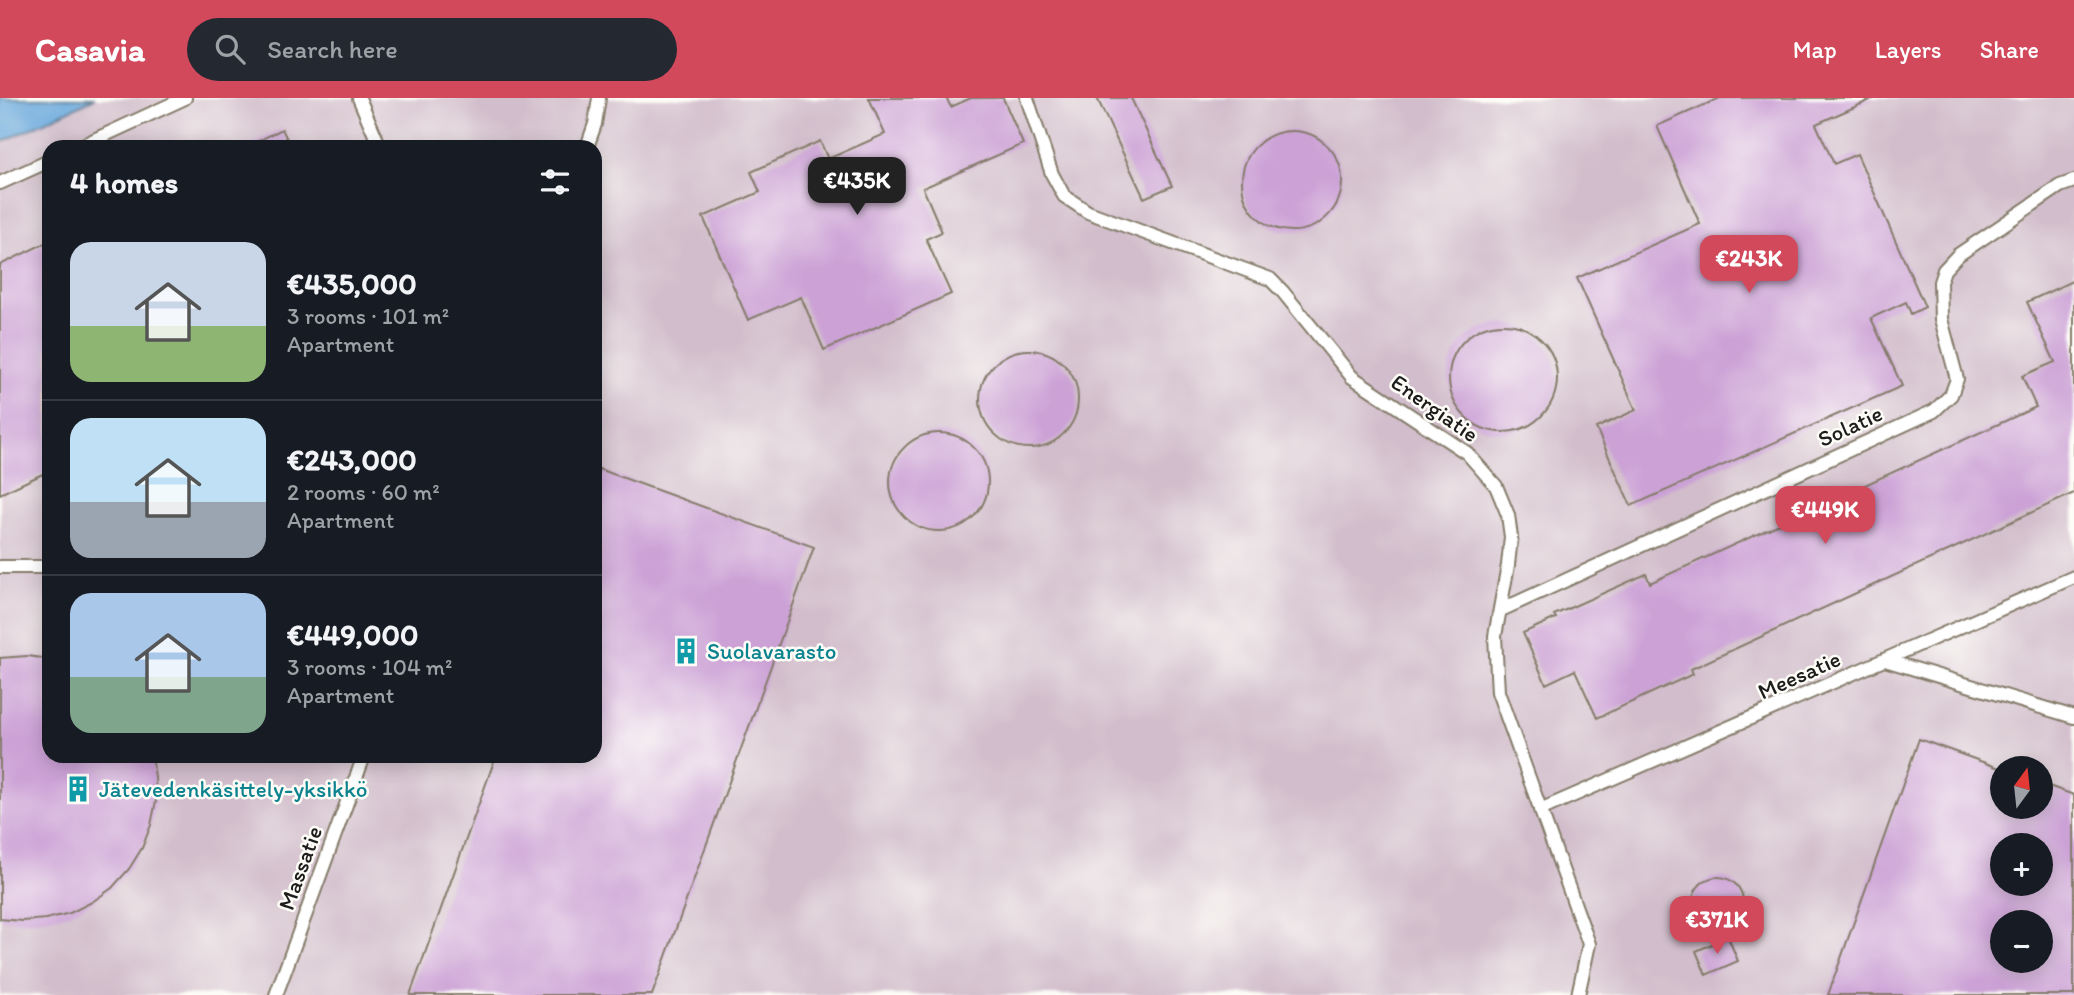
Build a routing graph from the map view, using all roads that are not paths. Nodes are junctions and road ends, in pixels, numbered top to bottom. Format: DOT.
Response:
graph roads {
  1 [pos="185,98"];
  2 [pos="359,98"];
  3 [pos="599,98"];
  4 [pos="1027,98"];
  5 [pos="94,140"];
  6 [pos="377,140"];
  7 [pos="590,140"];
  8 [pos="42,164"];
  9 [pos="2074,180"];
  10 [pos="0,183"];
  11 [pos="0,567"];
  12 [pos="42,568"];
  13 [pos="2074,577"];
  14 [pos="1501,610"];
  15 [pos="1885,660"];
  16 [pos="2074,717"];
  17 [pos="361,763"];
  18 [pos="1540,810"];
  19 [pos="276,995"];
  20 [pos="1578,995"];
  1 -- 5 [label="lane"];
  2 -- 6 [label="lane"];
  3 -- 7 [label="lane"];
  4 -- 14 [label="lane, Energiatie"];
  8 -- 10 [label="lane"];
  9 -- 14 [label="lane, Solatie"];
  11 -- 12 [label="lane"];
  13 -- 15 [label="lane, Meesatie"];
  14 -- 18 [label="lane, Energiatie"];
  15 -- 16 [label="lane"];
  15 -- 18 [label="lane, Meesatie"];
  17 -- 19 [label="lane, Massatie"];
  18 -- 20 [label="lane, Energiatie"];
}
